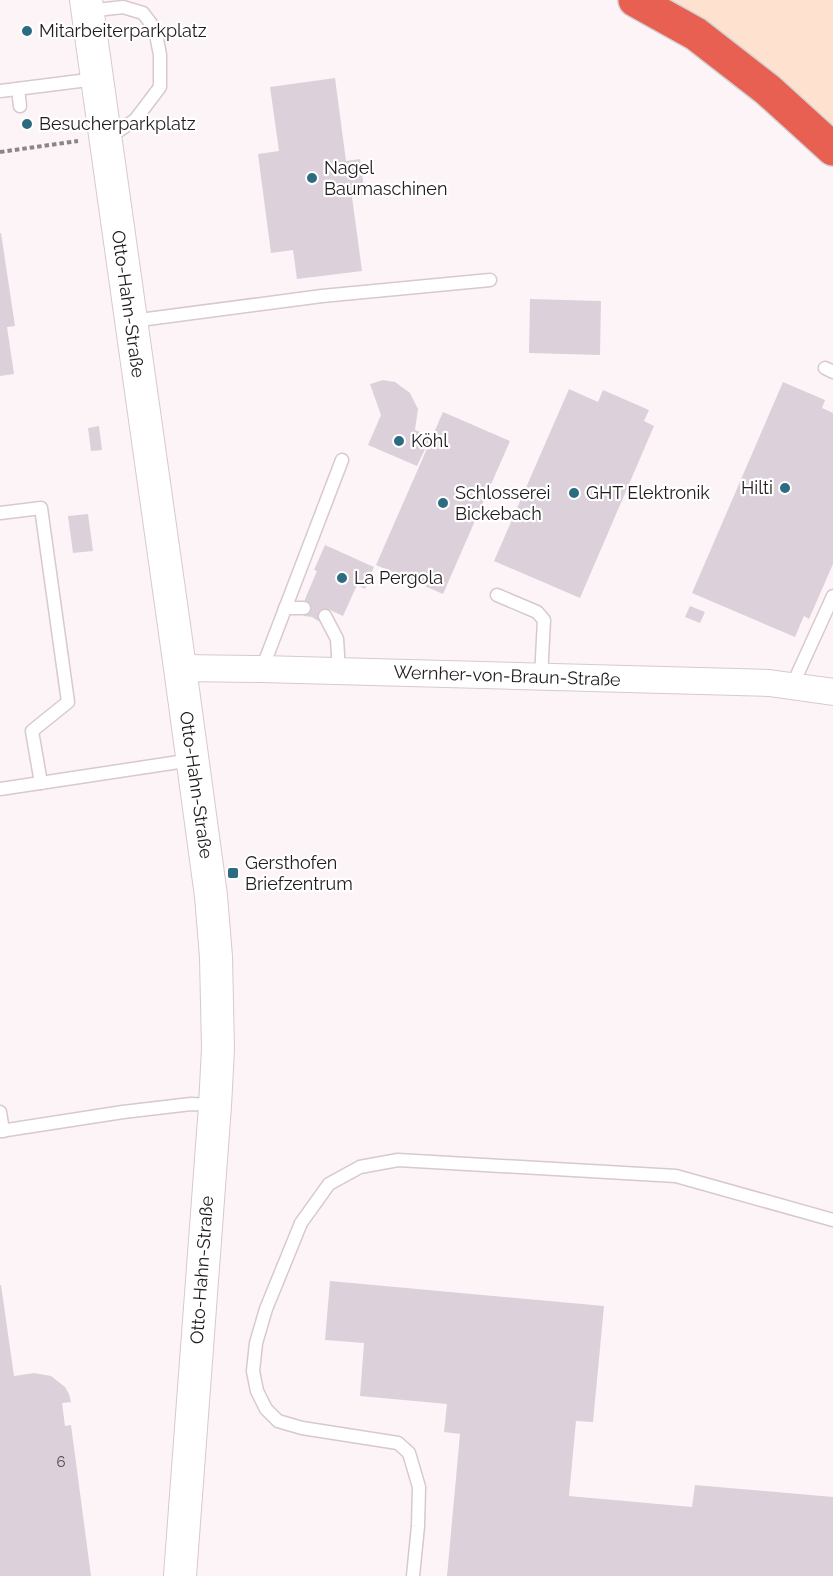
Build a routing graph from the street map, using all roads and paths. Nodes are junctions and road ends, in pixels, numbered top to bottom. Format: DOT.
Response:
graph roads {
  1 [pos="635,0"];
  2 [pos="87,5"];
  3 [pos="97,78"];
  4 [pos="18,88"];
  5 [pos="0,91"];
  6 [pos="20,106"];
  7 [pos="25,140"];
  8 [pos="92,141"];
  9 [pos="26,149"];
  10 [pos="833,149"];
  11 [pos="0,153"];
  12 [pos="490,280"];
  13 [pos="131,322"];
  14 [pos="342,460"];
  15 [pos="0,513"];
  16 [pos="497,595"];
  17 [pos="833,596"];
  18 [pos="285,608"];
  19 [pos="304,608"];
  20 [pos="325,616"];
  21 [pos="180,668"];
  22 [pos="262,669"];
  23 [pos="339,671"];
  24 [pos="541,677"];
  25 [pos="792,686"];
  26 [pos="833,692"];
  27 [pos="192,760"];
  28 [pos="41,783"];
  29 [pos="0,789"];
  30 [pos="215,1106"];
  31 [pos="0,1112"];
  32 [pos="2,1131"];
  33 [pos="833,1220"];
  34 [pos="180,1576"];
  35 [pos="413,1576"];
  1 -- 10 [label="highway"];
  2 -- 3 [label="street, Otto-Hahn-Straße"];
  2 -- 8 [label="lane"];
  3 -- 4 [label="lane"];
  3 -- 8 [label="street, Otto-Hahn-Straße"];
  4 -- 5 [label="lane"];
  4 -- 6 [label="lane"];
  7 -- 9 [label="path"];
  8 -- 9 [label="path"];
  8 -- 13 [label="street, Otto-Hahn-Straße"];
  9 -- 11 [label="path"];
  12 -- 13 [label="lane"];
  13 -- 21 [label="street, Otto-Hahn-Straße"];
  14 -- 18 [label="lane"];
  15 -- 28 [label="lane"];
  16 -- 24 [label="lane"];
  17 -- 25 [label="lane"];
  18 -- 19 [label="lane"];
  18 -- 22 [label="lane"];
  20 -- 23 [label="lane"];
  21 -- 22 [label="street, Wernher-von-Braun-Straße"];
  21 -- 27 [label="street, Otto-Hahn-Straße"];
  22 -- 23 [label="street, Wernher-von-Braun-Straße"];
  23 -- 24 [label="street, Wernher-von-Braun-Straße"];
  24 -- 25 [label="street, Wernher-von-Braun-Straße"];
  25 -- 26 [label="street, Wernher-von-Braun-Straße"];
  27 -- 28 [label="lane"];
  27 -- 30 [label="street, Otto-Hahn-Straße"];
  28 -- 29 [label="lane"];
  30 -- 32 [label="lane"];
  30 -- 34 [label="street, Otto-Hahn-Straße"];
  31 -- 32 [label="lane"];
  33 -- 35 [label="lane"];
}
